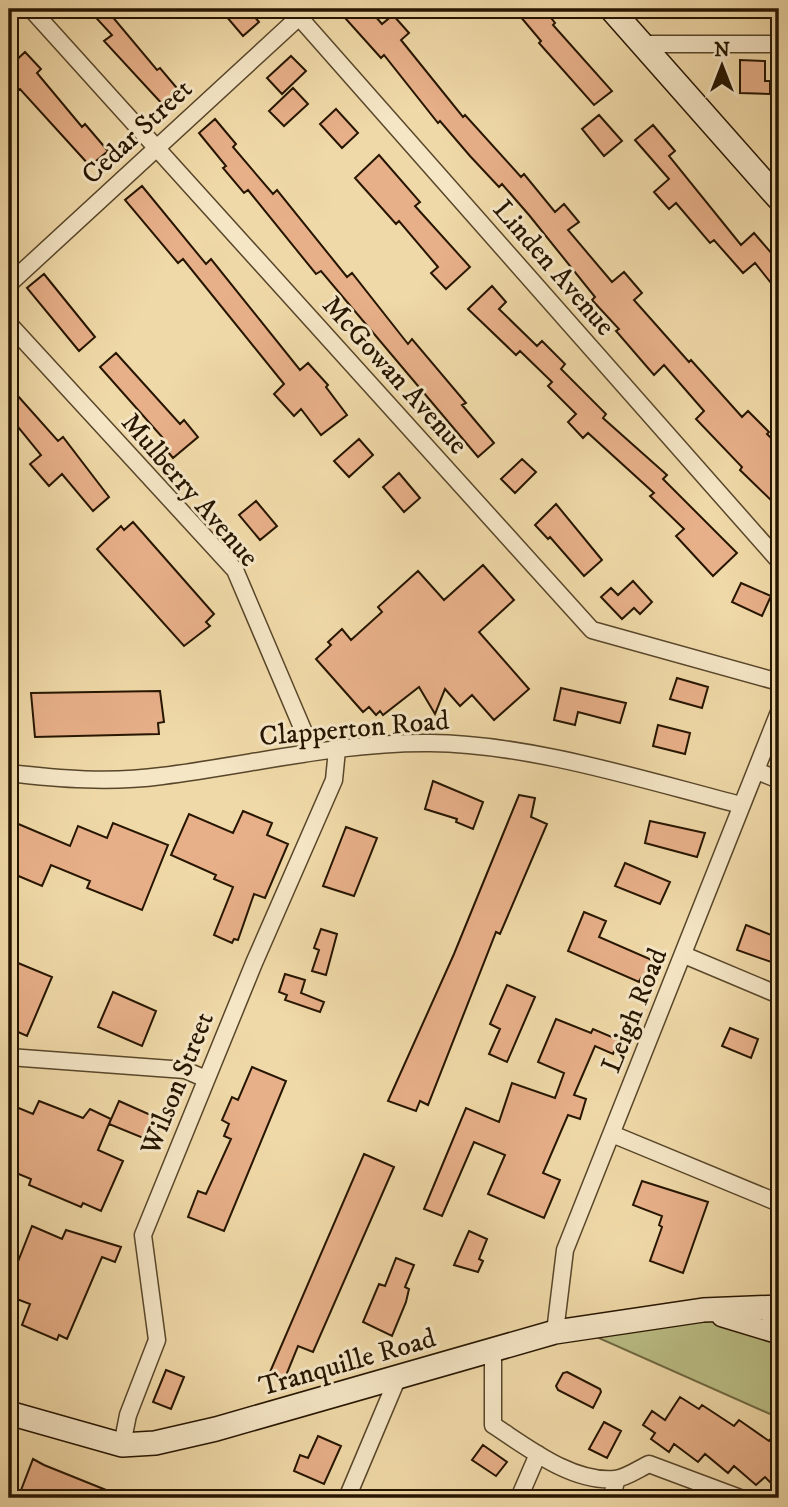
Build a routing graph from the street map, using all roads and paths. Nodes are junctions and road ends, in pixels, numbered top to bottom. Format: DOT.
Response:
graph roads {
  1 [pos="31,9"];
  2 [pos="611,9"];
  3 [pos="295,13"];
  4 [pos="642,44"];
  5 [pos="779,44"];
  6 [pos="157,148"];
  7 [pos="779,199"];
  8 [pos="9,284"];
  9 [pos="9,324"];
  10 [pos="779,561"];
  11 [pos="779,682"];
  12 [pos="779,712"];
  13 [pos="337,750"];
  14 [pos="312,751"];
  15 [pos="757,771"];
  16 [pos="9,773"];
  17 [pos="779,780"];
  18 [pos="741,805"];
  19 [pos="684,955"];
  20 [pos="779,995"];
  21 [pos="9,1057"];
  22 [pos="206,1079"];
  23 [pos="612,1134"];
  24 [pos="779,1203"];
  25 [pos="779,1307"];
  26 [pos="703,1310"];
  27 [pos="555,1332"];
  28 [pos="779,1332"];
  29 [pos="493,1350"];
  30 [pos="398,1377"];
  31 [pos="9,1413"];
  32 [pos="122,1445"];
  33 [pos="538,1454"];
  34 [pos="617,1479"];
  35 [pos="347,1498"];
  36 [pos="519,1498"];
  37 [pos="611,1498"];
  38 [pos="740,1498"];
  1 -- 6 [label="street, McGowan Avenue"];
  2 -- 4 [label="main road"];
  3 -- 6 [label="street, Cedar Street"];
  3 -- 10 [label="street, Linden Avenue"];
  4 -- 5 [label="street"];
  4 -- 7 [label="main road"];
  6 -- 8 [label="street, Cedar Street"];
  6 -- 11 [label="street, McGowan Avenue"];
  9 -- 14 [label="street, Mulberry Avenue"];
  12 -- 15 [label="street, Leigh Road"];
  13 -- 14 [label="street, Clapperton Road"];
  13 -- 18 [label="street, Clapperton Road"];
  13 -- 22 [label="street, Wilson Street"];
  14 -- 16 [label="street, Clapperton Road"];
  15 -- 17 [label="street"];
  15 -- 18 [label="street, Leigh Road"];
  18 -- 19 [label="street, Leigh Road"];
  19 -- 20 [label="street"];
  19 -- 23 [label="street, Leigh Road"];
  21 -- 22 [label="street"];
  22 -- 32 [label="street, Wilson Street"];
  23 -- 24 [label="street"];
  23 -- 27 [label="street, Leigh Road"];
  25 -- 26 [label="main road, Tranquille Road"];
  26 -- 27 [label="main road, Tranquille Road"];
  26 -- 28 [label="main road"];
  27 -- 29 [label="main road, Tranquille Road"];
  29 -- 30 [label="main road, Tranquille Road"];
  29 -- 33 [label="street"];
  30 -- 32 [label="main road, Tranquille Road"];
  30 -- 35 [label="street"];
  31 -- 32 [label="main road, Tranquille Road"];
  33 -- 34 [label="street"];
  33 -- 36 [label="street"];
  34 -- 37 [label="street"];
  34 -- 38 [label="street"];
}
